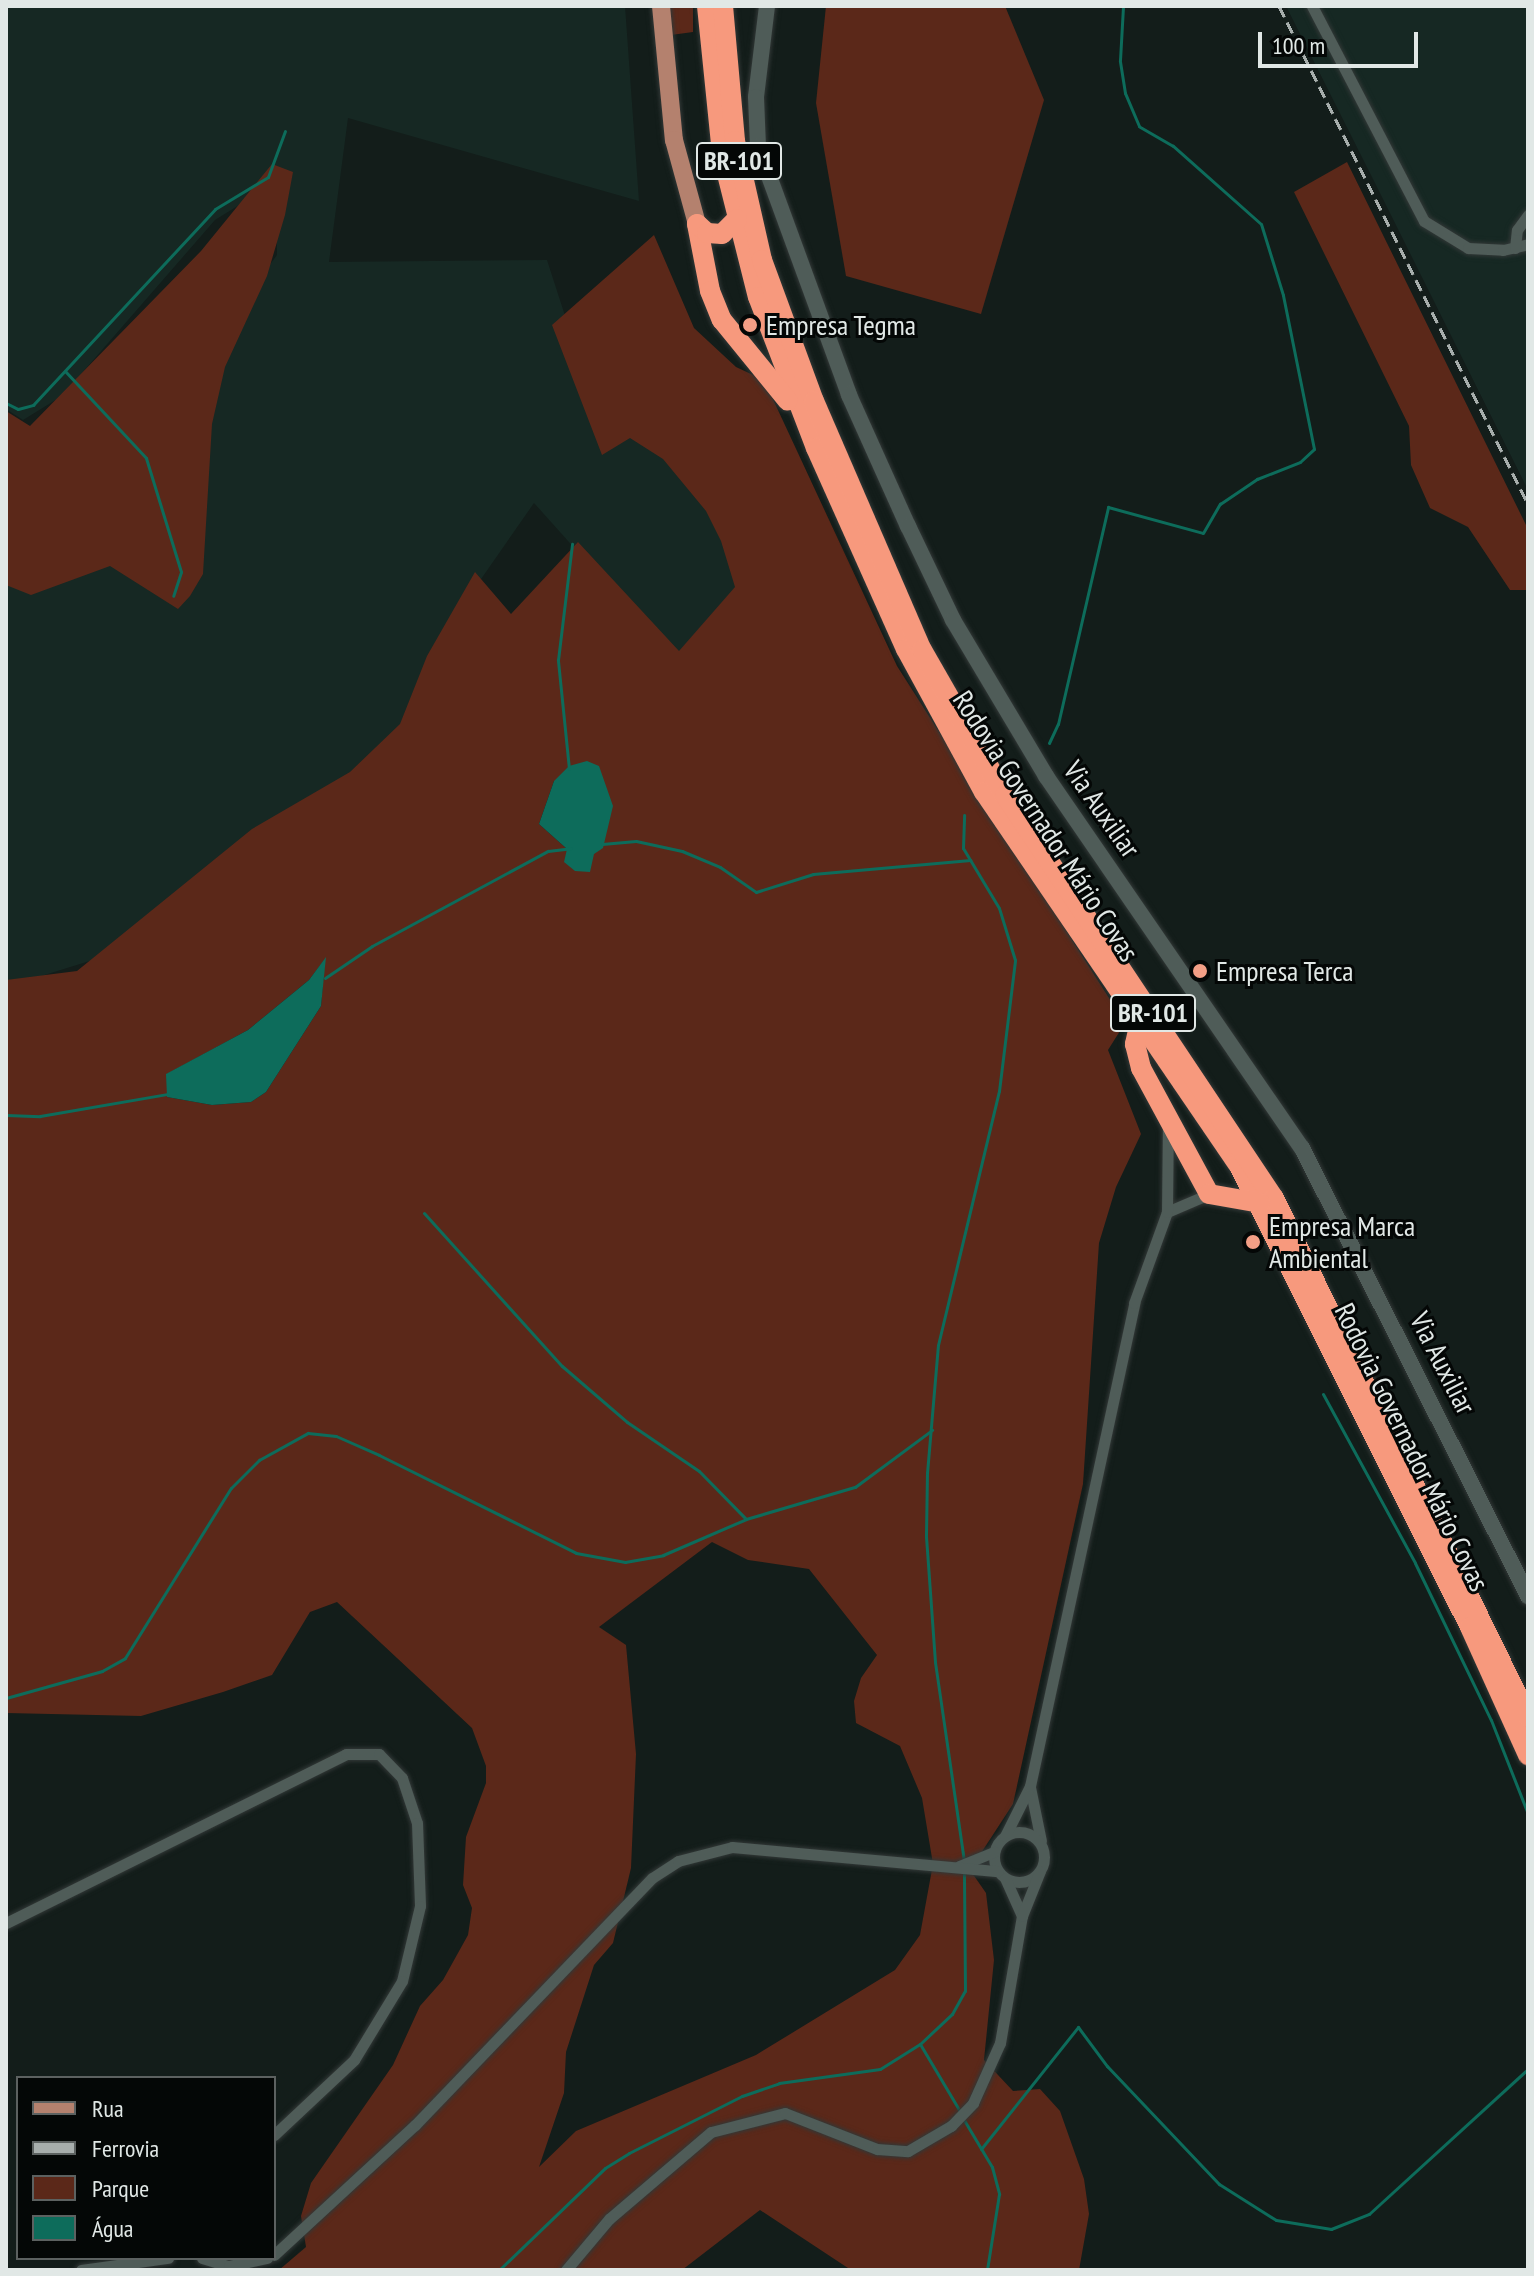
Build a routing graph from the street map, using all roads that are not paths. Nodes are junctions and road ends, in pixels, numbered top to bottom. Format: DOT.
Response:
graph roads {
  1 [pos="661,6"];
  2 [pos="707,6"];
  3 [pos="723,6"];
  4 [pos="767,6"];
  5 [pos="1312,6"];
  6 [pos="1528,215"];
  7 [pos="737,219"];
  8 [pos="697,224"];
  9 [pos="1528,244"];
  10 [pos="1515,248"];
  11 [pos="816,448"];
  12 [pos="1140,1022"];
  13 [pos="1168,1121"];
  14 [pos="1209,1194"];
  15 [pos="1260,1203"];
  16 [pos="1167,1212"];
  17 [pos="1528,1596"];
  18 [pos="1528,1717"];
  19 [pos="1528,1755"];
  20 [pos="1030,1786"];
  21 [pos="1005,1836"];
  22 [pos="994,1852"];
  23 [pos="1044,1852"];
  24 [pos="958,1866"];
  25 [pos="1040,1871"];
  26 [pos="1002,1874"];
  27 [pos="1022,1916"];
  28 [pos="6,1923"];
  29 [pos="276,2133"];
  30 [pos="276,2253"];
  31 [pos="154,2260"];
  32 [pos="209,2260"];
  33 [pos="258,2260"];
  34 [pos="81,2270"];
  35 [pos="566,2270"];
  1 -- 8 [label="main road"];
  2 -- 7 [label="highway, Rodovia Governador Mário Covas / BR-101"];
  3 -- 18 [label="highway, Rodovia Governador Mário Covas / BR-101"];
  4 -- 17 [label="street, Via Auxiliar"];
  5 -- 10 [label="street"];
  6 -- 10 [label="street"];
  7 -- 8 [label="highway"];
  7 -- 11 [label="highway, Rodovia Governador Mário Covas / BR-101"];
  8 -- 11 [label="highway"];
  9 -- 10 [label="street"];
  11 -- 12 [label="highway, Rodovia Governador Mário Covas / BR-101"];
  12 -- 13 [label="highway"];
  12 -- 15 [label="highway, Rodovia Governador Mário Covas / BR-101"];
  13 -- 14 [label="highway"];
  13 -- 16 [label="street"];
  14 -- 15 [label="highway"];
  14 -- 16 [label="street"];
  15 -- 19 [label="highway, Rodovia Governador Mário Covas / BR-101"];
  16 -- 20 [label="street"];
  20 -- 21 [label="street"];
  20 -- 23 [label="street"];
  21 -- 22 [label="street"];
  21 -- 23 [label="street"];
  22 -- 24 [label="street"];
  22 -- 26 [label="street"];
  23 -- 25 [label="street"];
  24 -- 26 [label="street"];
  24 -- 30 [label="street"];
  25 -- 26 [label="street"];
  25 -- 27 [label="street"];
  26 -- 27 [label="street"];
  27 -- 35 [label="street"];
  28 -- 29 [label="street"];
  31 -- 34 [label="street"];
  32 -- 33 [label="street"];
}
